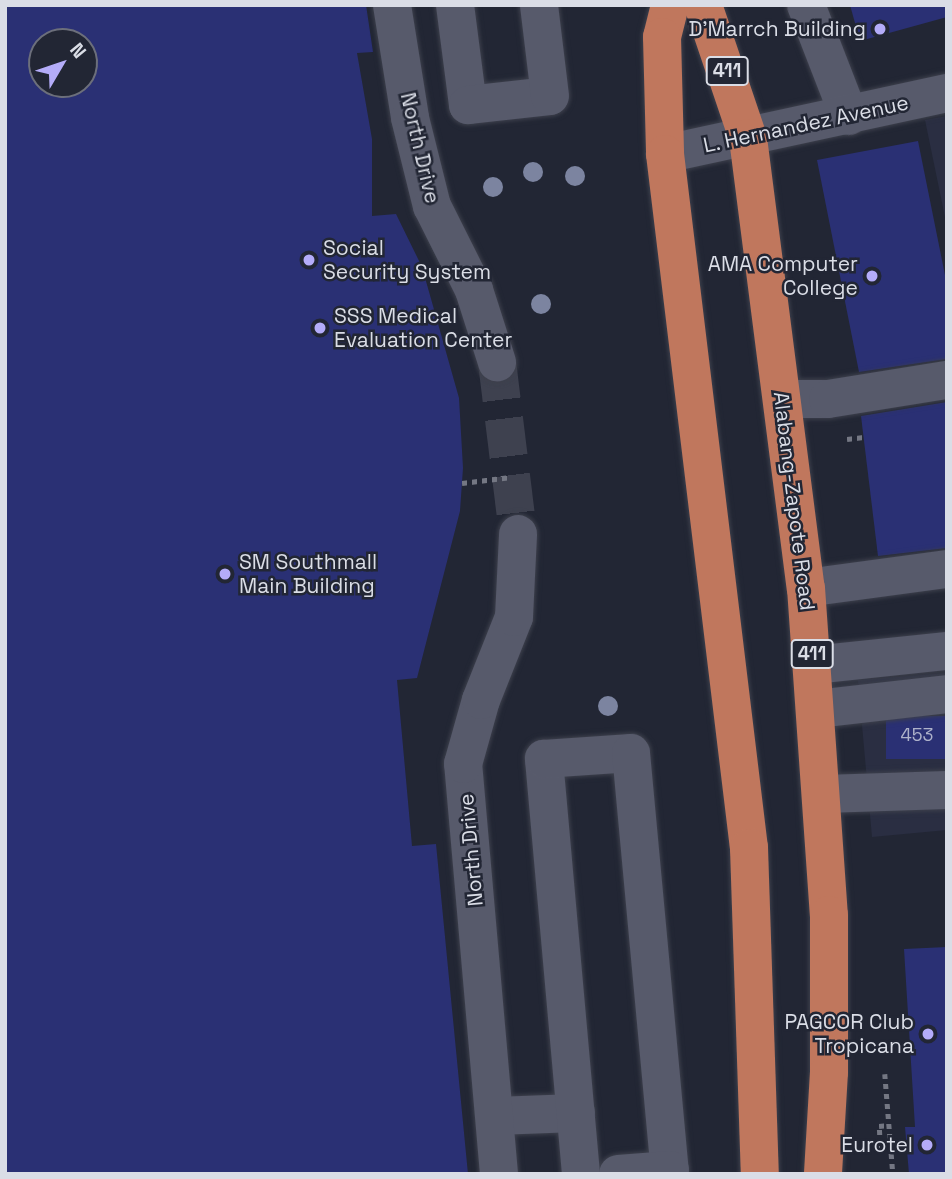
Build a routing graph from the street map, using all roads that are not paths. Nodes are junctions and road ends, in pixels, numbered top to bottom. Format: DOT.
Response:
graph roads {
  1 [pos="392,5"];
  2 [pos="455,5"];
  3 [pos="539,5"];
  4 [pos="670,5"];
  5 [pos="703,5"];
  6 [pos="806,5"];
  7 [pos="947,93"];
  8 [pos="849,116"];
  9 [pos="748,138"];
  10 [pos="665,154"];
  11 [pos="497,362"];
  12 [pos="947,380"];
  13 [pos="782,400"];
  14 [pos="518,534"];
  15 [pos="947,569"];
  16 [pos="806,588"];
  17 [pos="947,651"];
  18 [pos="813,665"];
  19 [pos="947,694"];
  20 [pos="816,709"];
  21 [pos="947,790"];
  22 [pos="824,794"];
  23 [pos="576,1113"];
  24 [pos="495,1116"];
  25 [pos="499,1174"];
  26 [pos="581,1174"];
  27 [pos="618,1174"];
  28 [pos="760,1174"];
  29 [pos="823,1174"];
  1 -- 11 [label="street, North Drive"];
  2 -- 3 [label="street"];
  4 -- 10 [label="highway"];
  5 -- 9 [label="highway, Alabang-Zapote Road / 411"];
  6 -- 8 [label="street"];
  7 -- 8 [label="street, L. Hernandez Avenue"];
  8 -- 9 [label="street, L. Hernandez Avenue"];
  9 -- 10 [label="street, L. Hernandez Avenue"];
  9 -- 13 [label="highway, Alabang-Zapote Road / 411"];
  10 -- 28 [label="highway"];
  12 -- 13 [label="street"];
  13 -- 16 [label="highway, Alabang-Zapote Road / 411"];
  14 -- 24 [label="street, North Drive"];
  15 -- 16 [label="street"];
  16 -- 18 [label="highway, Alabang-Zapote Road / 411"];
  17 -- 18 [label="street"];
  18 -- 20 [label="highway, Alabang-Zapote Road / 411"];
  19 -- 20 [label="street"];
  20 -- 22 [label="highway, Alabang-Zapote Road / 411"];
  21 -- 22 [label="street"];
  22 -- 29 [label="highway, Alabang-Zapote Road / 411"];
  23 -- 24 [label="street"];
  23 -- 26 [label="street"];
  23 -- 27 [label="street"];
  24 -- 25 [label="street, North Drive"];
}
